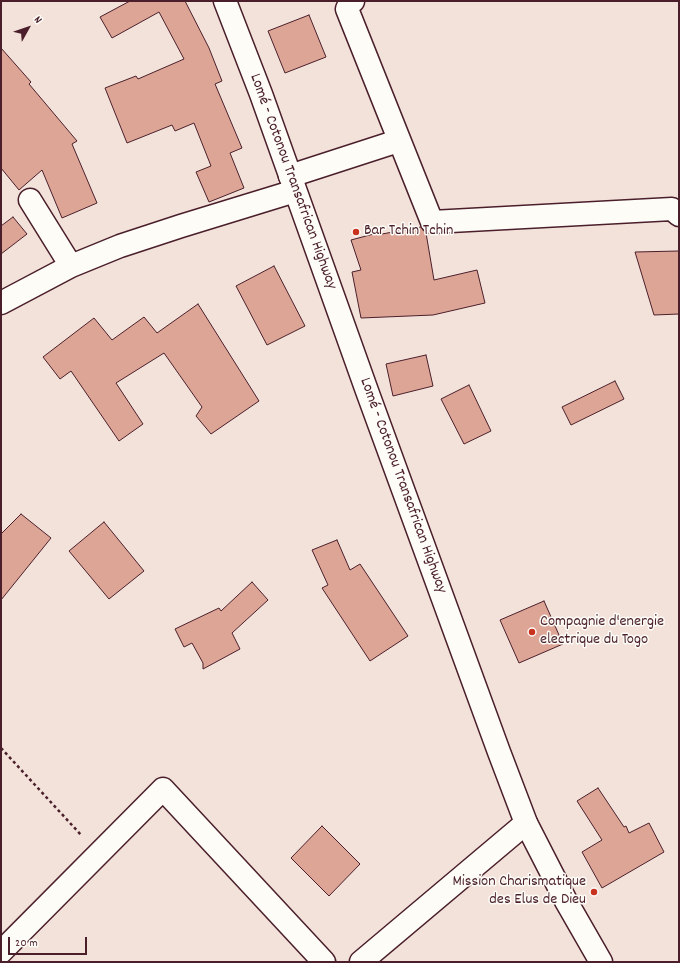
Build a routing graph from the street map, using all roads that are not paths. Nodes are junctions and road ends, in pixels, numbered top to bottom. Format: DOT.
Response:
graph roads {
  1 [pos="225,1"];
  2 [pos="353,1"];
  3 [pos="398,141"];
  4 [pos="293,183"];
  5 [pos="30,200"];
  6 [pos="679,215"];
  7 [pos="71,266"];
  8 [pos="1,303"];
  9 [pos="526,823"];
  10 [pos="1,952"];
  11 [pos="324,962"];
  12 [pos="361,962"];
  13 [pos="601,962"];
  1 -- 4 [label="main road, Lomé - Cotonou Transafrican Highway"];
  2 -- 3 [label="main road"];
  3 -- 4 [label="main road"];
  3 -- 6 [label="main road"];
  4 -- 7 [label="main road"];
  4 -- 9 [label="main road, Lomé - Cotonou Transafrican Highway"];
  5 -- 7 [label="main road"];
  7 -- 8 [label="main road"];
  9 -- 12 [label="main road"];
  9 -- 13 [label="main road, Lomé - Cotonou Transafrican Highway"];
  10 -- 11 [label="main road"];
}
